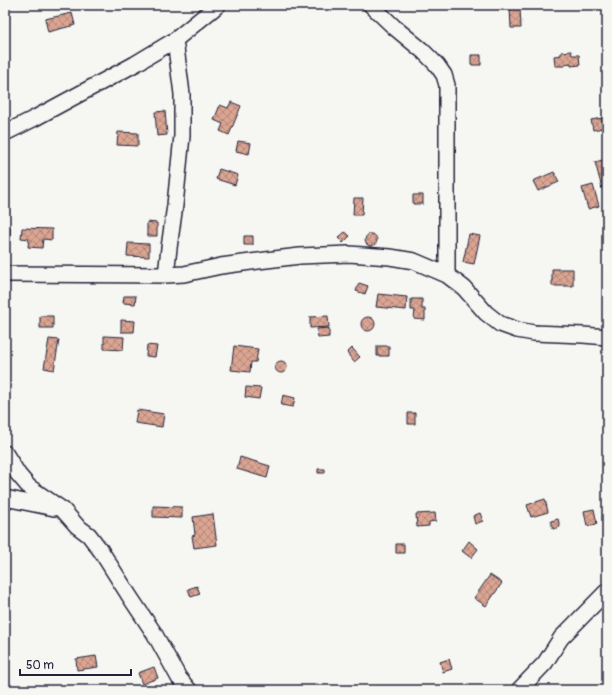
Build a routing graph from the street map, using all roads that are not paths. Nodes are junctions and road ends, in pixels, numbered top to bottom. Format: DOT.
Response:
graph roads {
  1 [pos="218,5"];
  2 [pos="371,5"];
  3 [pos="175,40"];
  4 [pos="5,133"];
  5 [pos="5,274"];
  6 [pos="447,275"];
  7 [pos="166,276"];
  8 [pos="607,337"];
  9 [pos="5,454"];
  10 [pos="5,498"];
  11 [pos="63,510"];
  12 [pos="607,590"];
  13 [pos="189,690"];
  14 [pos="519,690"];
  1 -- 3 [label="street"];
  2 -- 6 [label="street"];
  3 -- 4 [label="street"];
  3 -- 7 [label="street"];
  5 -- 7 [label="street"];
  6 -- 7 [label="street"];
  6 -- 8 [label="street"];
  9 -- 11 [label="street"];
  10 -- 11 [label="street"];
  11 -- 13 [label="street"];
  12 -- 14 [label="street"];
}
